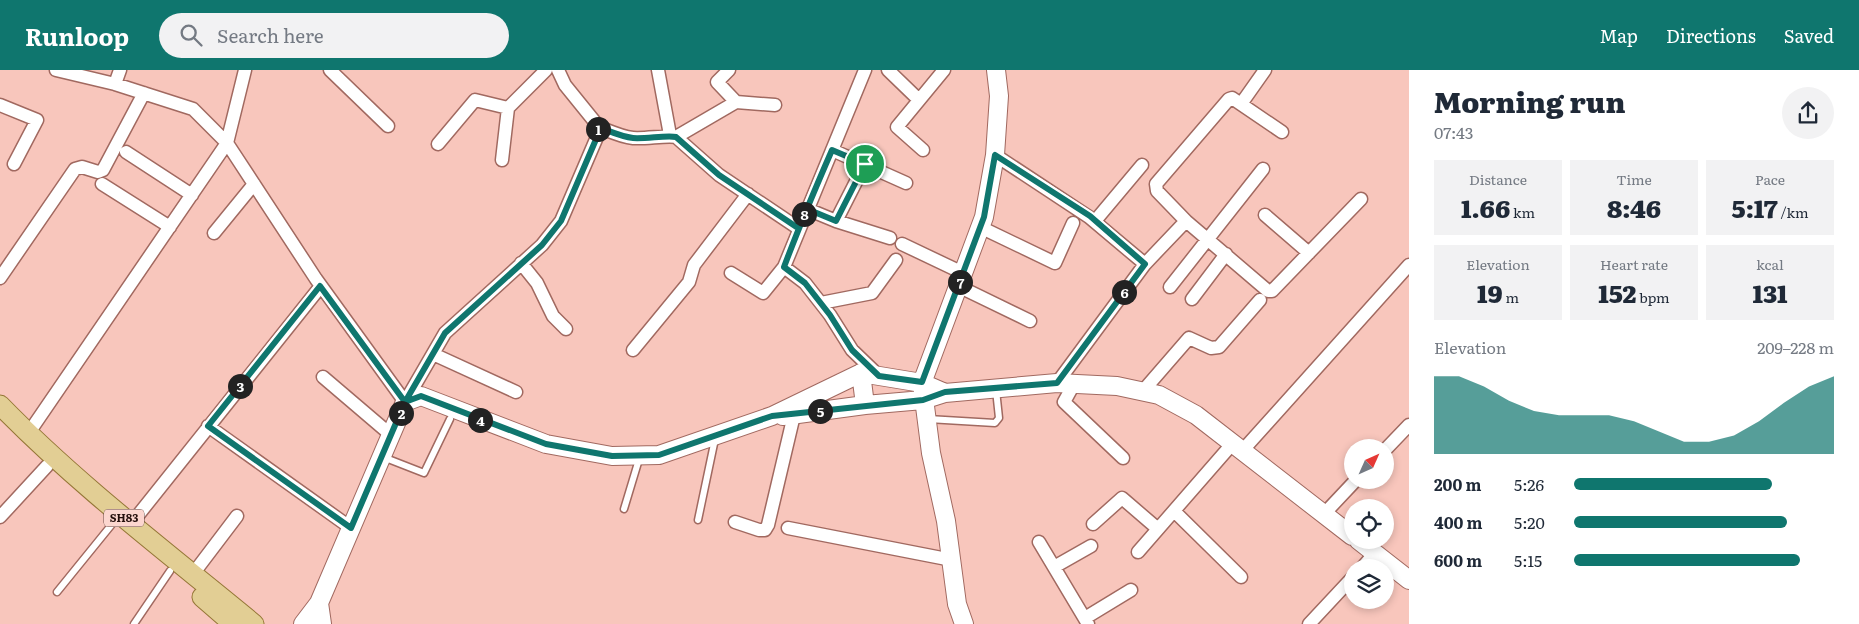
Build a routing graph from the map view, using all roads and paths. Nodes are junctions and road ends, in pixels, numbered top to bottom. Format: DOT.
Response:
graph roads {
  1 [pos="56,70"];
  2 [pos="120,70"];
  3 [pos="245,70"];
  4 [pos="330,70"];
  5 [pos="546,70"];
  6 [pos="558,70"];
  7 [pos="658,70"];
  8 [pos="729,70"];
  9 [pos="865,70"];
  10 [pos="888,70"];
  11 [pos="944,70"];
  12 [pos="1265,70"];
  13 [pos="998,72"];
  14 [pos="115,84"];
  15 [pos="144,93"];
  16 [pos="918,99"];
  17 [pos="736,102"];
  18 [pos="1240,104"];
  19 [pos="0,105"];
  20 [pos="775,105"];
  21 [pos="508,108"];
  22 [pos="388,126"];
  23 [pos="598,127"];
  24 [pos="1282,132"];
  25 [pos="673,136"];
  26 [pos="227,143"];
  27 [pos="438,144"];
  28 [pos="832,150"];
  29 [pos="923,150"];
  30 [pos="126,152"];
  31 [pos="995,155"];
  32 [pos="502,160"];
  33 [pos="14,164"];
  34 [pos="865,164"];
  35 [pos="1142,165"];
  36 [pos="1263,169"];
  37 [pos="906,183"];
  38 [pos="102,184"];
  39 [pos="254,184"];
  40 [pos="748,194"];
  41 [pos="192,195"];
  42 [pos="1361,199"];
  43 [pos="807,209"];
  44 [pos="1265,215"];
  45 [pos="836,221"];
  46 [pos="1096,221"];
  47 [pos="1186,221"];
  48 [pos="1073,223"];
  49 [pos="170,227"];
  50 [pos="798,228"];
  51 [pos="980,228"];
  52 [pos="214,233"];
  53 [pos="890,238"];
  54 [pos="1207,238"];
  55 [pos="902,244"];
  56 [pos="1309,253"];
  57 [pos="1226,254"];
  58 [pos="896,260"];
  59 [pos="521,263"];
  60 [pos="1145,264"];
  61 [pos="1409,265"];
  62 [pos="784,267"];
  63 [pos="731,273"];
  64 [pos="0,278"];
  65 [pos="961,279"];
  66 [pos="320,286"];
  67 [pos="1170,287"];
  68 [pos="1192,298"];
  69 [pos="1260,300"];
  70 [pos="821,303"];
  71 [pos="1030,320"];
  72 [pos="566,329"];
  73 [pos="633,350"];
  74 [pos="433,354"];
  75 [pos="861,373"];
  76 [pos="879,376"];
  77 [pos="323,377"];
  78 [pos="840,382"];
  79 [pos="922,382"];
  80 [pos="1066,383"];
  81 [pos="996,389"];
  82 [pos="1143,391"];
  83 [pos="516,392"];
  84 [pos="945,392"];
  85 [pos="923,400"];
  86 [pos="405,402"];
  87 [pos="0,404"];
  88 [pos="865,405"];
  89 [pos="846,408"];
  90 [pos="794,415"];
  91 [pos="772,416"];
  92 [pos="926,419"];
  93 [pos="450,420"];
  94 [pos="0,423"];
  95 [pos="1409,425"];
  96 [pos="208,426"];
  97 [pos="28,434"];
  98 [pos="391,435"];
  99 [pos="716,436"];
  100 [pos="1394,441"];
  101 [pos="1238,447"];
  102 [pos="641,455"];
  103 [pos="382,456"];
  104 [pos="1123,458"];
  105 [pos="47,466"];
  106 [pos="1348,489"];
  107 [pos="624,509"];
  108 [pos="1174,511"];
  109 [pos="1324,514"];
  110 [pos="238,516"];
  111 [pos="0,517"];
  112 [pos="698,520"];
  113 [pos="735,522"];
  114 [pos="122,523"];
  115 [pos="1093,524"];
  116 [pos="351,528"];
  117 [pos="788,528"];
  118 [pos="1158,529"];
  119 [pos="1344,530"];
  120 [pos="1039,542"];
  121 [pos="1091,546"];
  122 [pos="1370,549"];
  123 [pos="1138,552"];
  124 [pos="1375,553"];
  125 [pos="1370,559"];
  126 [pos="952,560"];
  127 [pos="1054,567"];
  128 [pos="170,571"];
  129 [pos="192,574"];
  130 [pos="1241,577"];
  131 [pos="1409,580"];
  132 [pos="1344,587"];
  133 [pos="1131,590"];
  134 [pos="56,592"];
  135 [pos="319,603"];
  136 [pos="223,621"];
  137 [pos="1086,621"];
  138 [pos="134,624"];
  139 [pos="254,624"];
  140 [pos="304,624"];
  141 [pos="322,624"];
  142 [pos="964,624"];
  143 [pos="1309,624"];
  1 -- 14 [label="street"];
  2 -- 14 [label="street"];
  3 -- 26 [label="street"];
  4 -- 22 [label="street"];
  5 -- 21 [label="street"];
  6 -- 23 [label="street"];
  7 -- 25 [label="street"];
  8 -- 17 [label="street"];
  9 -- 28 [label="street"];
  10 -- 16 [label="street"];
  11 -- 16 [label="street"];
  12 -- 18 [label="street"];
  13 -- 31 [label="street"];
  14 -- 15 [label="street"];
  15 -- 26 [label="street"];
  15 -- 64 [label="street"];
  16 -- 29 [label="street"];
  17 -- 20 [label="street"];
  17 -- 25 [label="street"];
  18 -- 24 [label="street"];
  18 -- 47 [label="street"];
  19 -- 33 [label="street"];
  21 -- 27 [label="street"];
  21 -- 32 [label="street"];
  23 -- 25 [label="street"];
  23 -- 59 [label="street"];
  25 -- 40 [label="street"];
  26 -- 39 [label="street"];
  26 -- 41 [label="street"];
  28 -- 34 [label="street"];
  28 -- 43 [label="street"];
  30 -- 41 [label="street"];
  31 -- 46 [label="street"];
  31 -- 51 [label="street"];
  34 -- 37 [label="street"];
  34 -- 45 [label="street"];
  35 -- 46 [label="street"];
  36 -- 54 [label="street"];
  38 -- 49 [label="street"];
  39 -- 52 [label="street"];
  39 -- 66 [label="street"];
  40 -- 50 [label="street"];
  40 -- 73 [label="street"];
  41 -- 49 [label="street"];
  42 -- 56 [label="street"];
  43 -- 45 [label="street"];
  43 -- 50 [label="street"];
  44 -- 56 [label="street"];
  45 -- 53 [label="street"];
  46 -- 60 [label="street"];
  47 -- 54 [label="street"];
  47 -- 60 [label="street"];
  48 -- 51 [label="street"];
  49 -- 97 [label="street"];
  50 -- 62 [label="street"];
  51 -- 65 [label="street"];
  54 -- 57 [label="street"];
  54 -- 67 [label="street"];
  55 -- 65 [label="street"];
  56 -- 57 [label="street"];
  57 -- 68 [label="street"];
  58 -- 70 [label="street"];
  59 -- 72 [label="street"];
  59 -- 74 [label="street"];
  60 -- 80 [label="street"];
  61 -- 101 [label="street"];
  62 -- 63 [label="street"];
  62 -- 70 [label="street"];
  65 -- 71 [label="street"];
  65 -- 79 [label="street"];
  66 -- 86 [label="street"];
  66 -- 96 [label="street"];
  69 -- 82 [label="street"];
  70 -- 76 [label="street"];
  74 -- 83 [label="street"];
  74 -- 86 [label="street"];
  75 -- 76 [label="street"];
  75 -- 78 [label="street"];
  75 -- 88 [label="street"];
  76 -- 79 [label="street"];
  77 -- 98 [label="street"];
  78 -- 89 [label="street"];
  78 -- 91 [label="street"];
  79 -- 84 [label="street"];
  79 -- 85 [label="street"];
  80 -- 81 [label="street"];
  80 -- 82 [label="street"];
  80 -- 104 [label="street"];
  81 -- 84 [label="street"];
  81 -- 92 [label="lane"];
  82 -- 101 [label="street"];
  84 -- 85 [label="street"];
  85 -- 88 [label="street"];
  85 -- 92 [label="street"];
  86 -- 98 [label="street"];
  86 -- 102 [label="street"];
  87 -- 97 [label="main road, SH83"];
  88 -- 89 [label="street"];
  89 -- 90 [label="street"];
  90 -- 91 [label="street"];
  90 -- 113 [label="street"];
  91 -- 99 [label="street"];
  92 -- 126 [label="street"];
  93 -- 103 [label="lane"];
  94 -- 105 [label="main road, SH83"];
  95 -- 100 [label="street"];
  96 -- 114 [label="street"];
  96 -- 116 [label="street"];
  97 -- 114 [label="main road, SH83"];
  98 -- 103 [label="street"];
  99 -- 102 [label="street"];
  99 -- 112 [label="lane"];
  101 -- 108 [label="street"];
  101 -- 109 [label="street"];
  102 -- 107 [label="lane"];
  103 -- 116 [label="street"];
  105 -- 111 [label="street"];
  105 -- 114 [label="main road, SH83"];
  106 -- 109 [label="street"];
  108 -- 118 [label="street"];
  108 -- 130 [label="street"];
  109 -- 119 [label="street"];
  110 -- 129 [label="street"];
  114 -- 128 [label="main road, SH83"];
  114 -- 129 [label="main road, SH83"];
  114 -- 134 [label="lane"];
  115 -- 118 [label="street"];
  116 -- 135 [label="street"];
  117 -- 126 [label="street"];
  118 -- 123 [label="street"];
  120 -- 127 [label="street"];
  121 -- 127 [label="street"];
  122 -- 124 [label="street"];
  124 -- 125 [label="street"];
  124 -- 131 [label="street"];
  126 -- 142 [label="street"];
  127 -- 137 [label="street"];
  128 -- 136 [label="main road, SH83"];
  128 -- 138 [label="lane"];
  129 -- 139 [label="main road, SH83"];
  132 -- 143 [label="street"];
  133 -- 137 [label="street"];
  135 -- 140 [label="street"];
  135 -- 141 [label="street"];
}
